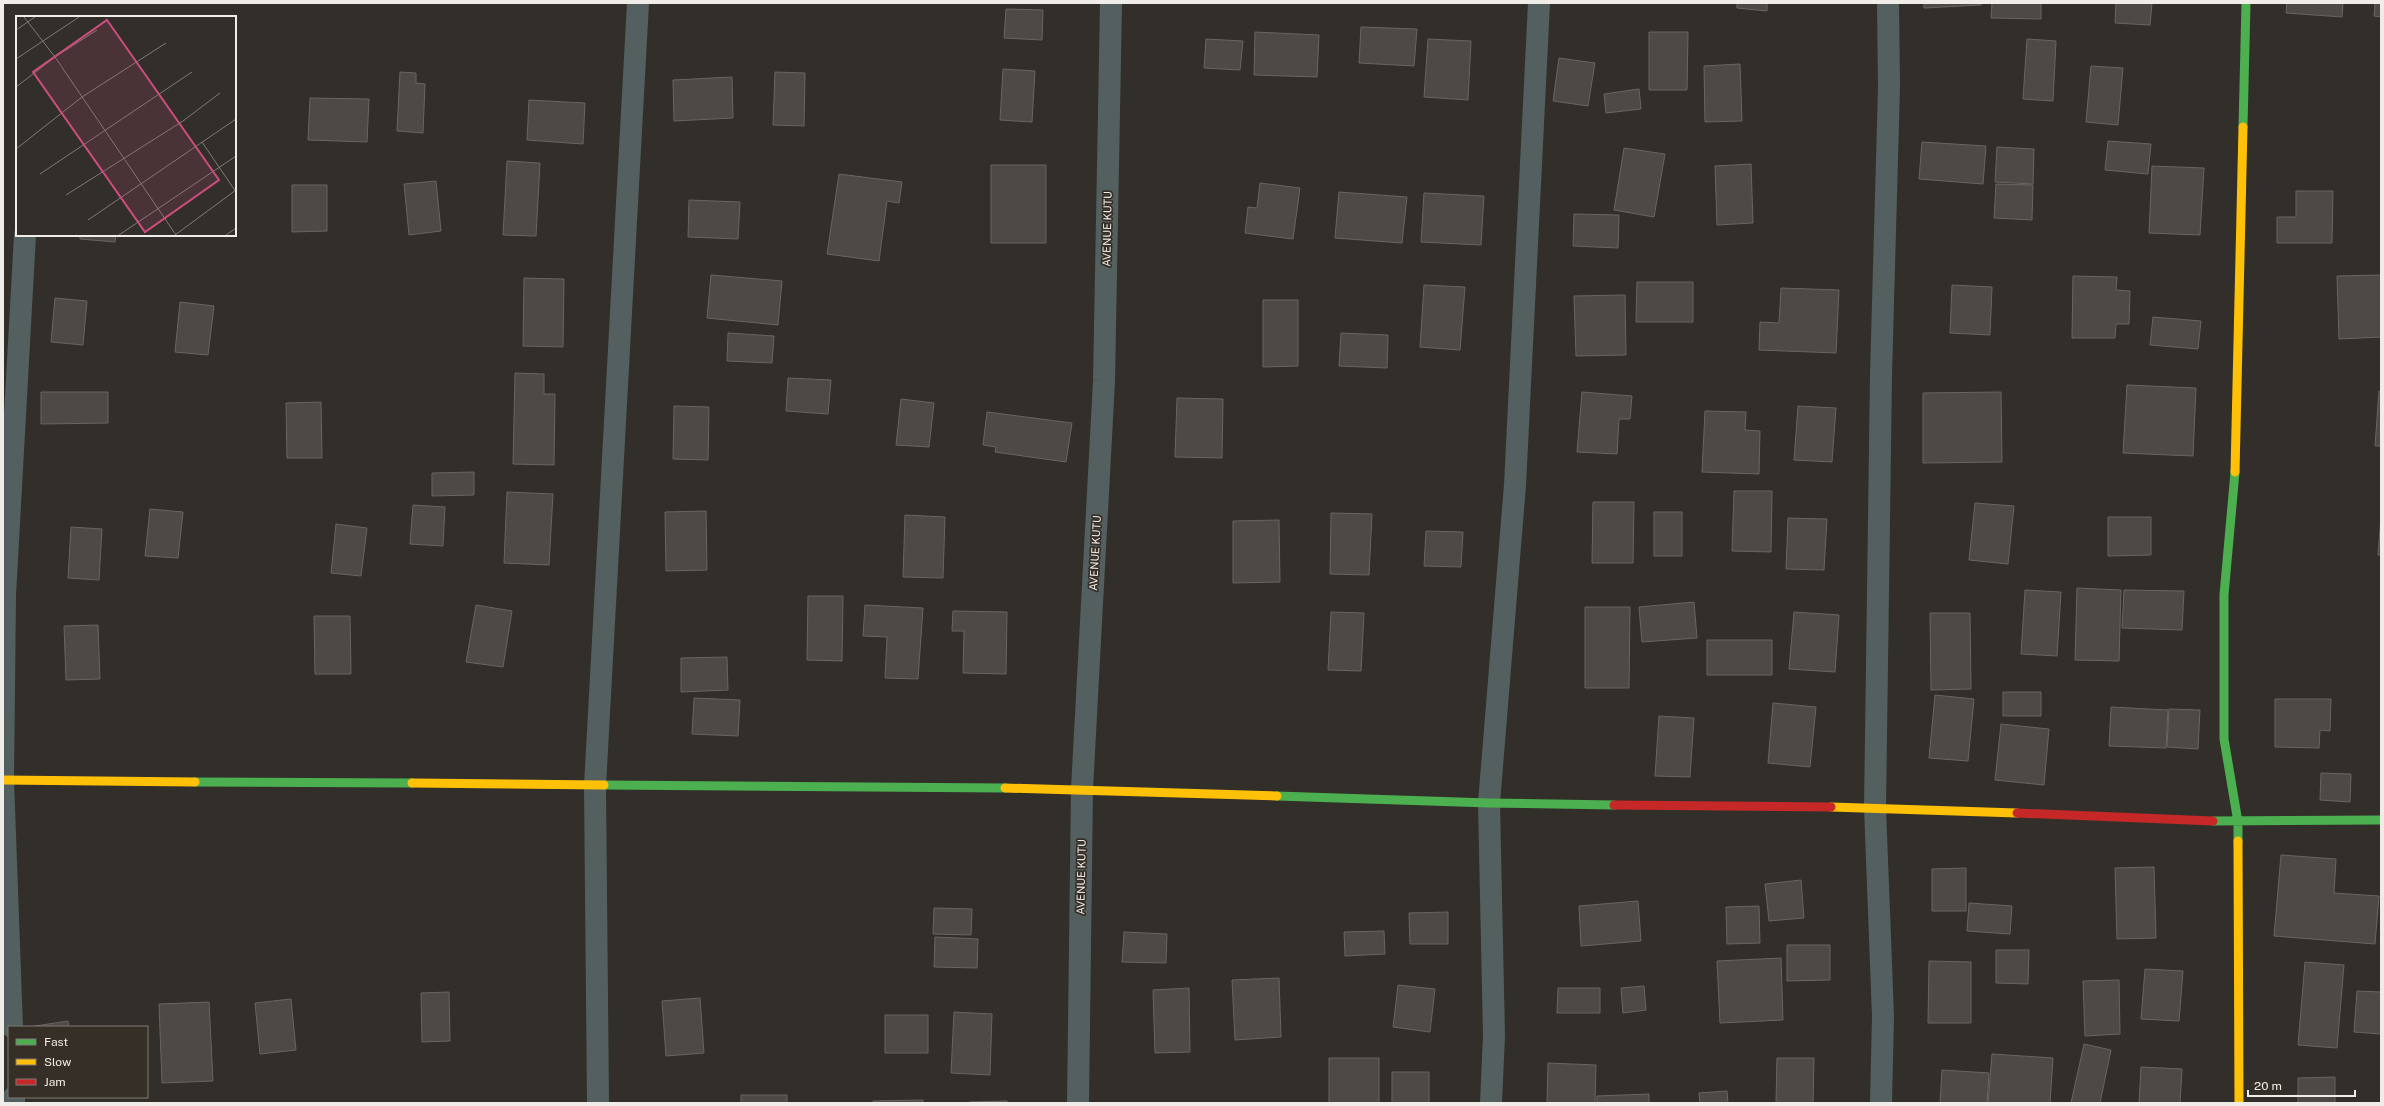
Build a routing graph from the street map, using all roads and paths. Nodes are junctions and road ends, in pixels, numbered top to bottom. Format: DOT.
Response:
graph roads {
  1 [pos="638,3"];
  2 [pos="1111,3"];
  3 [pos="1539,3"];
  4 [pos="1888,3"];
  5 [pos="2246,3"];
  6 [pos="25,236"];
  7 [pos="3,780"];
  8 [pos="595,786"];
  9 [pos="1082,789"];
  10 [pos="1489,804"];
  11 [pos="1875,808"];
  12 [pos="2381,820"];
  13 [pos="2238,822"];
  14 [pos="12,1026"];
  15 [pos="598,1103"];
  16 [pos="1078,1103"];
  17 [pos="1490,1103"];
  18 [pos="1881,1103"];
  19 [pos="2238,1103"];
  1 -- 8 [label="street"];
  2 -- 9 [label="street, AVENUE KUTU"];
  3 -- 10 [label="street"];
  4 -- 11 [label="street"];
  5 -- 13 [label="street"];
  6 -- 7 [label="street"];
  7 -- 8 [label="street"];
  7 -- 14 [label="street"];
  8 -- 9 [label="street"];
  8 -- 15 [label="street"];
  9 -- 10 [label="street"];
  9 -- 16 [label="street, AVENUE KUTU"];
  10 -- 11 [label="street"];
  10 -- 17 [label="street"];
  11 -- 13 [label="street"];
  11 -- 18 [label="street"];
  12 -- 13 [label="street"];
  13 -- 19 [label="street"];
}
